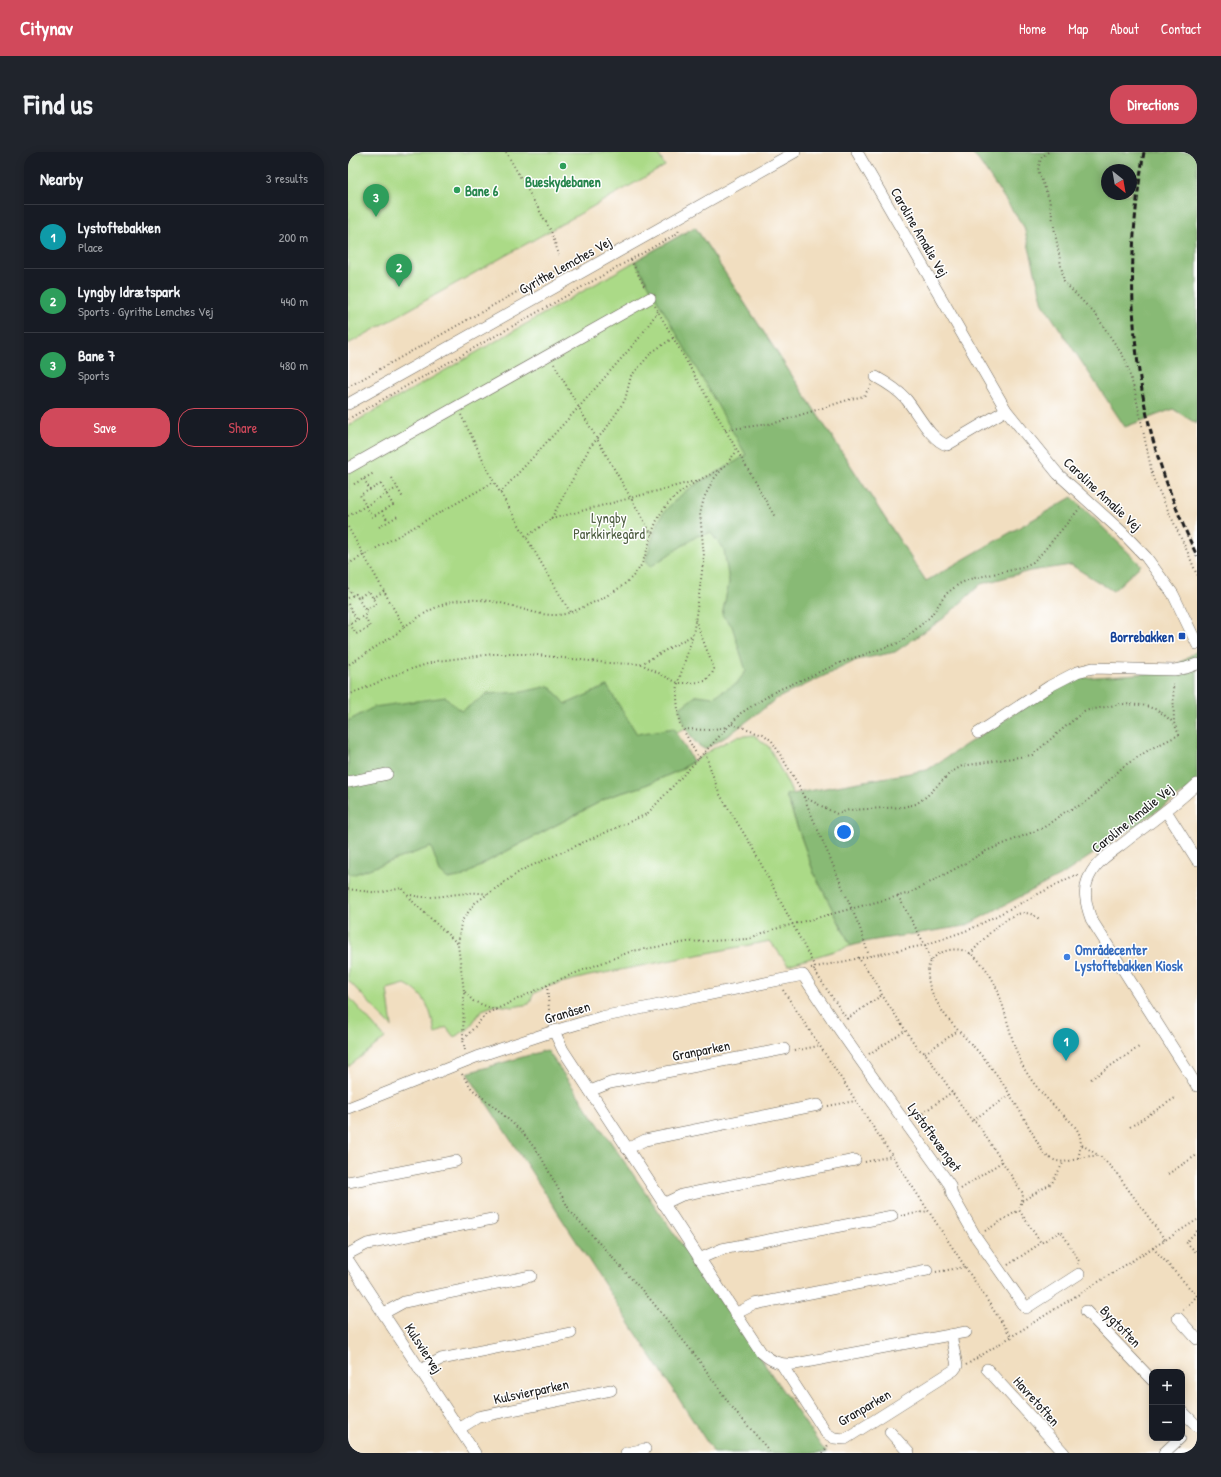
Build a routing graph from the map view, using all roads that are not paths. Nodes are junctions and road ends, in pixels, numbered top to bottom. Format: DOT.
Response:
graph roads {
  1 [pos="795,152"];
  2 [pos="857,152"];
  3 [pos="650,298"];
  4 [pos="876,377"];
  5 [pos="348,404"];
  6 [pos="1006,410"];
  7 [pos="348,468"];
  8 [pos="1197,644"];
  9 [pos="1197,664"];
  10 [pos="978,733"];
  11 [pos="387,774"];
  12 [pos="348,782"];
  13 [pos="1197,784"];
  14 [pos="1166,811"];
  15 [pos="1197,860"];
  16 [pos="806,972"];
  17 [pos="554,1031"];
  18 [pos="784,1049"];
  19 [pos="1197,1086"];
  20 [pos="590,1091"];
  21 [pos="818,1104"];
  22 [pos="348,1108"];
  23 [pos="627,1149"];
  24 [pos="855,1160"];
  25 [pos="456,1161"];
  26 [pos="348,1182"];
  27 [pos="663,1204"];
  28 [pos="892,1216"];
  29 [pos="492,1219"];
  30 [pos="348,1254"];
  31 [pos="699,1259"];
  32 [pos="348,1260"];
  33 [pos="928,1270"];
  34 [pos="1079,1274"];
  35 [pos="531,1276"];
  36 [pos="1086,1311"];
  37 [pos="384,1313"];
  38 [pos="735,1314"];
  39 [pos="1178,1318"];
  40 [pos="966,1332"];
  41 [pos="570,1333"];
  42 [pos="952,1335"];
  43 [pos="1197,1339"];
  44 [pos="782,1365"];
  45 [pos="987,1369"];
  46 [pos="420,1370"];
  47 [pos="1149,1377"];
  48 [pos="611,1390"];
  49 [pos="1185,1414"];
  50 [pos="1196,1425"];
  51 [pos="459,1429"];
  52 [pos="890,1432"];
  53 [pos="1185,1434"];
  54 [pos="1177,1441"];
  55 [pos="644,1449"];
  56 [pos="475,1453"];
  57 [pos="626,1453"];
  58 [pos="909,1453"];
  59 [pos="1064,1453"];
  60 [pos="1164,1453"];
  1 -- 5 [label="street, Gyrithe Lemches Vej"];
  2 -- 6 [label="street, Caroline Amalie Vej"];
  3 -- 7 [label="street"];
  4 -- 6 [label="street"];
  6 -- 8 [label="street, Caroline Amalie Vej"];
  9 -- 10 [label="street"];
  11 -- 12 [label="street"];
  13 -- 14 [label="street, Caroline Amalie Vej"];
  14 -- 15 [label="street"];
  14 -- 19 [label="street, Caroline Amalie Vej"];
  16 -- 17 [label="street, Granåsen"];
  16 -- 34 [label="street, Lystoftevænget"];
  17 -- 20 [label="street, Granparken"];
  17 -- 22 [label="street, Granåsen"];
  18 -- 20 [label="street, Granparken"];
  20 -- 23 [label="street, Granparken"];
  21 -- 23 [label="street"];
  23 -- 27 [label="street, Granparken"];
  24 -- 27 [label="street"];
  25 -- 26 [label="street"];
  27 -- 31 [label="street, Granparken"];
  28 -- 31 [label="street"];
  29 -- 30 [label="street"];
  31 -- 38 [label="street, Granparken"];
  32 -- 37 [label="street, Kulsviervej"];
  33 -- 38 [label="street"];
  35 -- 37 [label="street"];
  36 -- 47 [label="street, Bygtoften"];
  37 -- 46 [label="street, Kulsviervej"];
  38 -- 44 [label="street, Granparken"];
  39 -- 43 [label="street"];
  40 -- 42 [label="street"];
  41 -- 46 [label="street"];
  42 -- 44 [label="street"];
  42 -- 44 [label="street, Granparken"];
  45 -- 59 [label="street, Havretoften"];
  46 -- 51 [label="street, Kulsviervej"];
  48 -- 51 [label="street, Kulsvierparken"];
  49 -- 50 [label="street"];
  50 -- 53 [label="street"];
  51 -- 56 [label="street, Kulsviervej"];
  52 -- 58 [label="street"];
  54 -- 60 [label="street"];
  55 -- 57 [label="street"];
}
